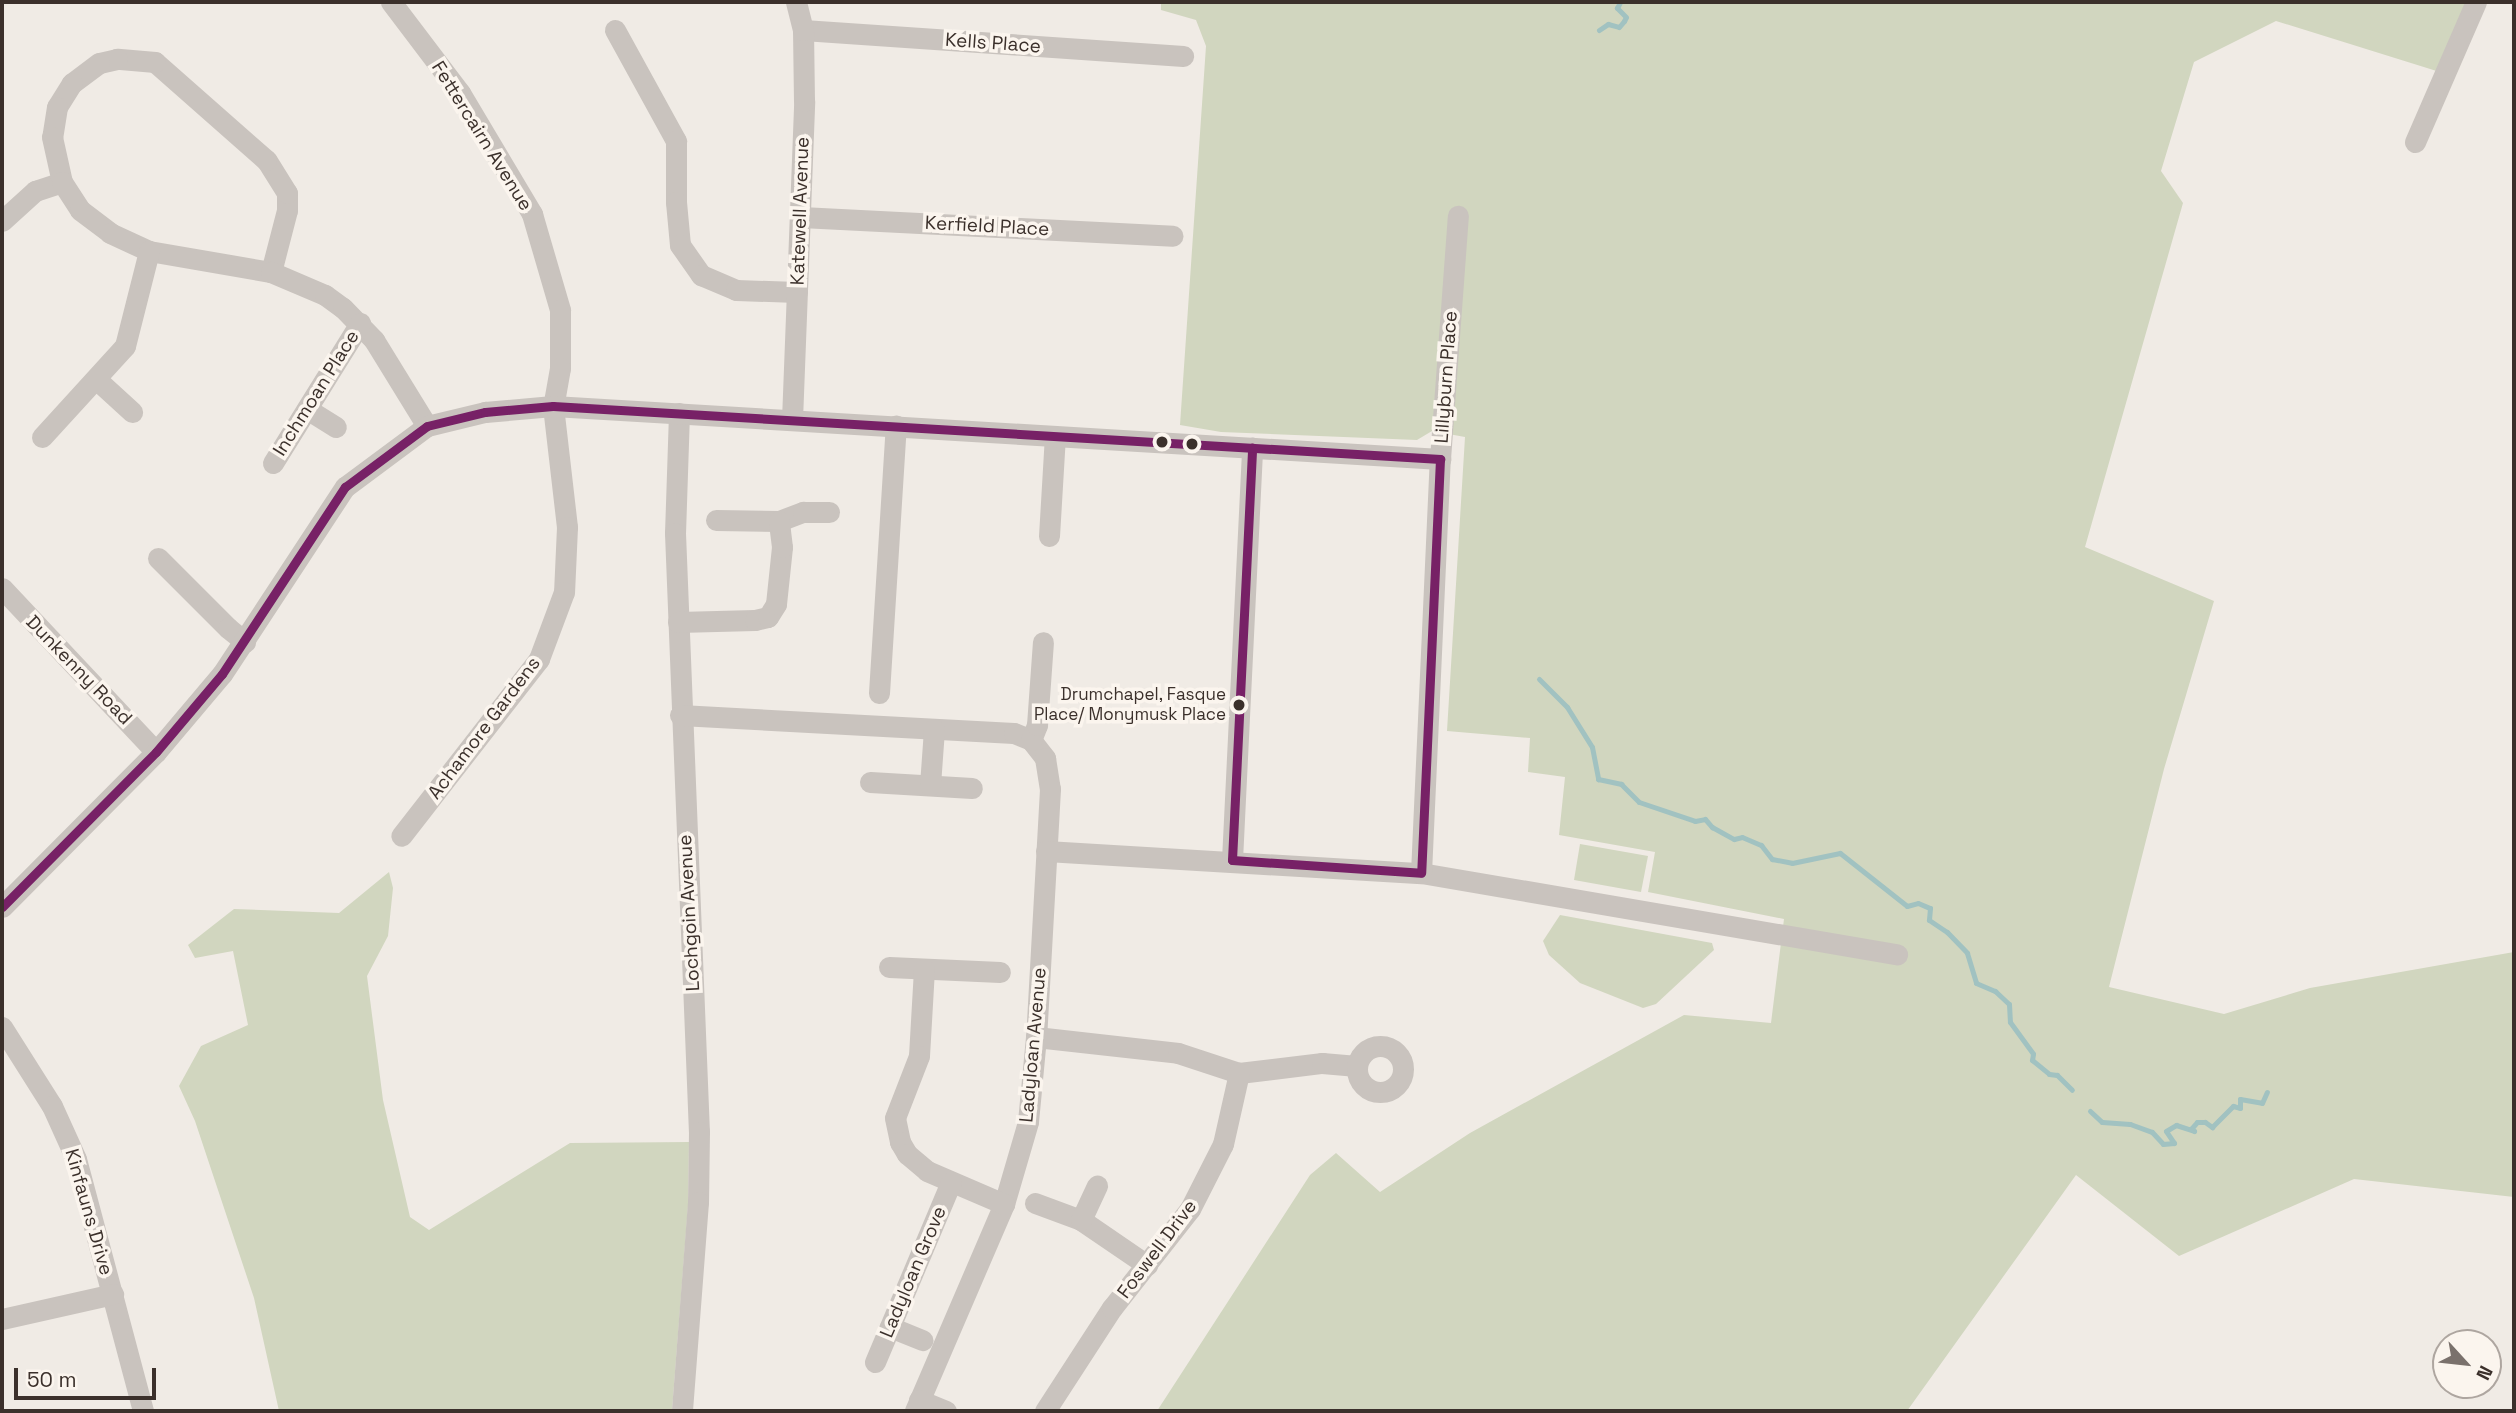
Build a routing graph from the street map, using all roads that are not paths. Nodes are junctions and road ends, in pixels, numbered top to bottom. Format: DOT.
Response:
graph roads {
  1 [pos="391,2"];
  2 [pos="796,2"];
  3 [pos="2476,2"];
  4 [pos="615,30"];
  5 [pos="803,30"];
  6 [pos="1183,56"];
  7 [pos="2415,142"];
  8 [pos="62,182"];
  9 [pos="1458,216"];
  10 [pos="801,217"];
  11 [pos="2,221"];
  12 [pos="1173,236"];
  13 [pos="149,251"];
  14 [pos="271,272"];
  15 [pos="797,292"];
  16 [pos="360,323"];
  17 [pos="96,379"];
  18 [pos="553,405"];
  19 [pos="307,409"];
  20 [pos="132,412"];
  21 [pos="680,413"];
  22 [pos="792,420"];
  23 [pos="427,426"];
  24 [pos="895,426"];
  25 [pos="336,427"];
  26 [pos="1055,436"];
  27 [pos="42,437"];
  28 [pos="1252,447"];
  29 [pos="1440,459"];
  30 [pos="273,463"];
  31 [pos="829,512"];
  32 [pos="716,520"];
  33 [pos="779,522"];
  34 [pos="1049,536"];
  35 [pos="158,558"];
  36 [pos="2,588"];
  37 [pos="678,622"];
  38 [pos="245,642"];
  39 [pos="1043,642"];
  40 [pos="879,693"];
  41 [pos="680,715"];
  42 [pos="934,729"];
  43 [pos="1033,742"];
  44 [pos="156,752"];
  45 [pos="870,782"];
  46 [pos="930,786"];
  47 [pos="972,788"];
  48 [pos="401,836"];
  49 [pos="1046,851"];
  50 [pos="1232,860"];
  51 [pos="1421,873"];
  52 [pos="2,907"];
  53 [pos="1897,954"];
  54 [pos="889,967"];
  55 [pos="923,969"];
  56 [pos="1000,972"];
  57 [pos="2,1027"];
  58 [pos="1037,1037"];
  59 [pos="1357,1066"];
  60 [pos="1239,1073"];
  61 [pos="951,1182"];
  62 [pos="1097,1186"];
  63 [pos="1035,1203"];
  64 [pos="1004,1204"];
  65 [pos="1081,1220"];
  66 [pos="1146,1265"];
  67 [pos="113,1294"];
  68 [pos="2,1319"];
  69 [pos="890,1327"];
  70 [pos="922,1340"];
  71 [pos="875,1362"];
  72 [pos="917,1405"];
  73 [pos="143,1411"];
  74 [pos="682,1411"];
  75 [pos="946,1411"];
  76 [pos="1045,1411"];
  1 -- 18 [label="street, Fettercairn Avenue"];
  2 -- 5 [label="street, Katewell Avenue"];
  3 -- 7 [label="street"];
  4 -- 15 [label="street"];
  5 -- 6 [label="street, Kells Place"];
  5 -- 10 [label="street, Katewell Avenue"];
  8 -- 11 [label="street"];
  8 -- 13 [label="street"];
  8 -- 14 [label="street"];
  9 -- 29 [label="street, Lillyburn Place"];
  10 -- 12 [label="street, Kerfield Place"];
  10 -- 15 [label="street, Katewell Avenue"];
  13 -- 14 [label="street"];
  13 -- 17 [label="street"];
  14 -- 16 [label="street"];
  15 -- 22 [label="street, Katewell Avenue"];
  16 -- 19 [label="street, Inchmoan Place"];
  16 -- 23 [label="street"];
  17 -- 20 [label="street"];
  17 -- 27 [label="street"];
  18 -- 21 [label="street"];
  18 -- 23 [label="street"];
  18 -- 48 [label="street, Achamore Gardens"];
  19 -- 25 [label="street"];
  19 -- 30 [label="street, Inchmoan Place"];
  21 -- 22 [label="street"];
  21 -- 37 [label="street, Lochgoin Avenue"];
  22 -- 24 [label="street"];
  23 -- 38 [label="street"];
  24 -- 26 [label="street"];
  24 -- 40 [label="street"];
  26 -- 28 [label="street"];
  26 -- 34 [label="street"];
  28 -- 29 [label="street"];
  28 -- 50 [label="street"];
  29 -- 51 [label="street, Lillyburn Place"];
  31 -- 33 [label="street"];
  32 -- 33 [label="street"];
  33 -- 37 [label="street"];
  35 -- 38 [label="street"];
  36 -- 44 [label="street, Dunkenny Road"];
  37 -- 41 [label="street, Lochgoin Avenue"];
  38 -- 44 [label="street"];
  39 -- 43 [label="street"];
  41 -- 42 [label="street"];
  41 -- 74 [label="street, Lochgoin Avenue"];
  42 -- 43 [label="street"];
  42 -- 46 [label="street"];
  43 -- 49 [label="street, Ladyloan Avenue"];
  44 -- 52 [label="street"];
  45 -- 46 [label="street"];
  46 -- 47 [label="street"];
  49 -- 50 [label="street"];
  49 -- 58 [label="street, Ladyloan Avenue"];
  50 -- 51 [label="street"];
  51 -- 53 [label="street"];
  54 -- 55 [label="street"];
  55 -- 56 [label="street"];
  55 -- 61 [label="street"];
  57 -- 67 [label="street, Kinfauns Drive"];
  58 -- 60 [label="street"];
  58 -- 64 [label="street, Ladyloan Avenue"];
  59 -- 60 [label="street"];
  60 -- 66 [label="street, Foswell Drive"];
  61 -- 64 [label="street"];
  61 -- 69 [label="street, Ladyloan Grove"];
  62 -- 65 [label="street"];
  63 -- 65 [label="street"];
  64 -- 72 [label="street, Ladyloan Avenue"];
  65 -- 66 [label="street"];
  66 -- 76 [label="street, Foswell Drive"];
  67 -- 68 [label="street"];
  67 -- 73 [label="street, Kinfauns Drive"];
  69 -- 70 [label="street"];
  69 -- 71 [label="street, Ladyloan Grove"];
  72 -- 75 [label="street"];
}
